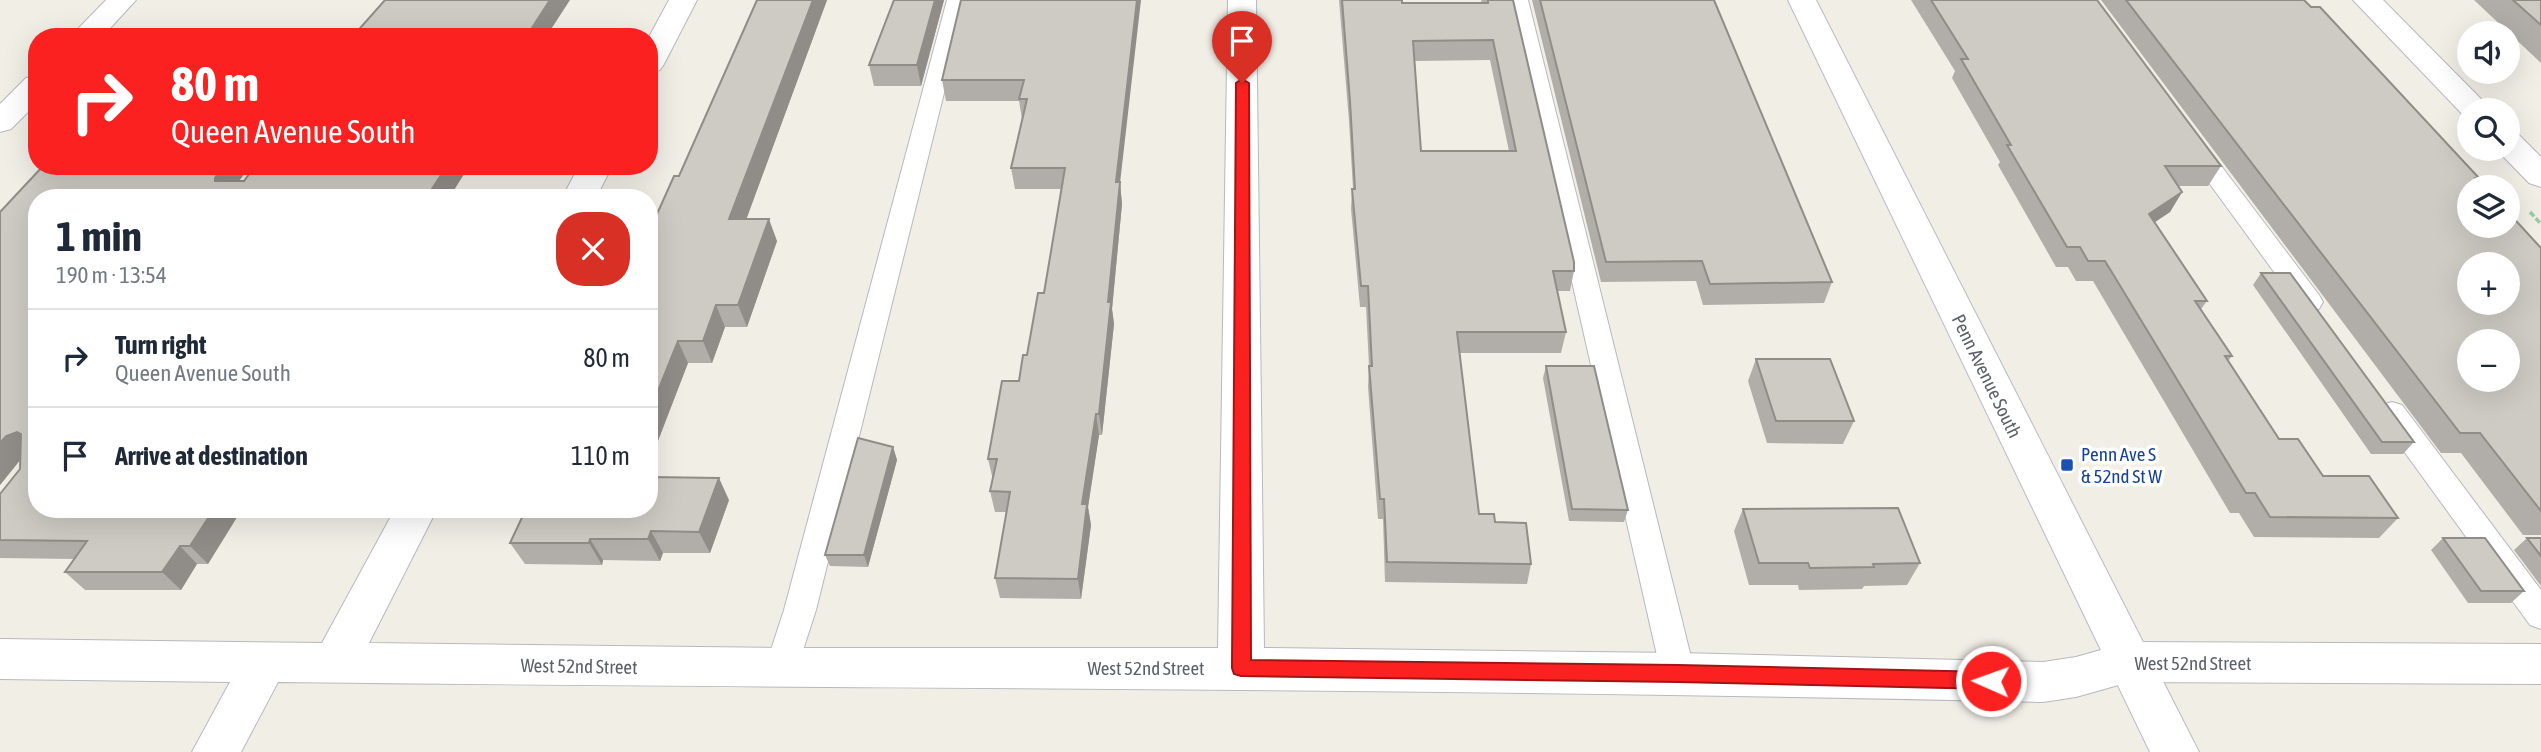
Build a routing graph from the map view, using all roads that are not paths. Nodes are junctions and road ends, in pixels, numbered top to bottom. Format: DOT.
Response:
graph roads {
  1 [pos="122,0"];
  2 [pos="683,0"];
  3 [pos="957,0"];
  4 [pos="1242,0"];
  5 [pos="1518,0"];
  6 [pos="1802,0"];
  7 [pos="2367,0"];
  8 [pos="94,28"];
  9 [pos="658,47"];
  10 [pos="28,94"];
  11 [pos="2464,98"];
  12 [pos="0,122"];
  13 [pos="2178,123"];
  14 [pos="2520,154"];
  15 [pos="2541,176"];
  16 [pos="2326,324"];
  17 [pos="2376,392"];
  18 [pos="411,518"];
  19 [pos="2541,615"];
  20 [pos="0,659"];
  21 [pos="266,661"];
  22 [pos="2129,662"];
  23 [pos="335,663"];
  24 [pos="2541,664"];
  25 [pos="782,668"];
  26 [pos="1241,668"];
  27 [pos="1678,673"];
  28 [pos="216,752"];
  29 [pos="2175,752"];
  1 -- 8 [label="street"];
  2 -- 9 [label="street"];
  3 -- 25 [label="lane"];
  4 -- 26 [label="street"];
  5 -- 27 [label="lane"];
  6 -- 22 [label="street, Penn Avenue South"];
  7 -- 11 [label="street"];
  10 -- 12 [label="street"];
  13 -- 16 [label="lane"];
  14 -- 15 [label="street"];
  17 -- 19 [label="lane"];
  18 -- 23 [label="street"];
  20 -- 21 [label="street, West 52nd Street"];
  21 -- 23 [label="street, West 52nd Street"];
  21 -- 28 [label="street"];
  22 -- 24 [label="street, West 52nd Street"];
  22 -- 27 [label="street, West 52nd Street"];
  22 -- 29 [label="street, Penn Avenue South"];
  23 -- 25 [label="street, West 52nd Street"];
  25 -- 26 [label="street, West 52nd Street"];
  26 -- 27 [label="street, West 52nd Street"];
}
